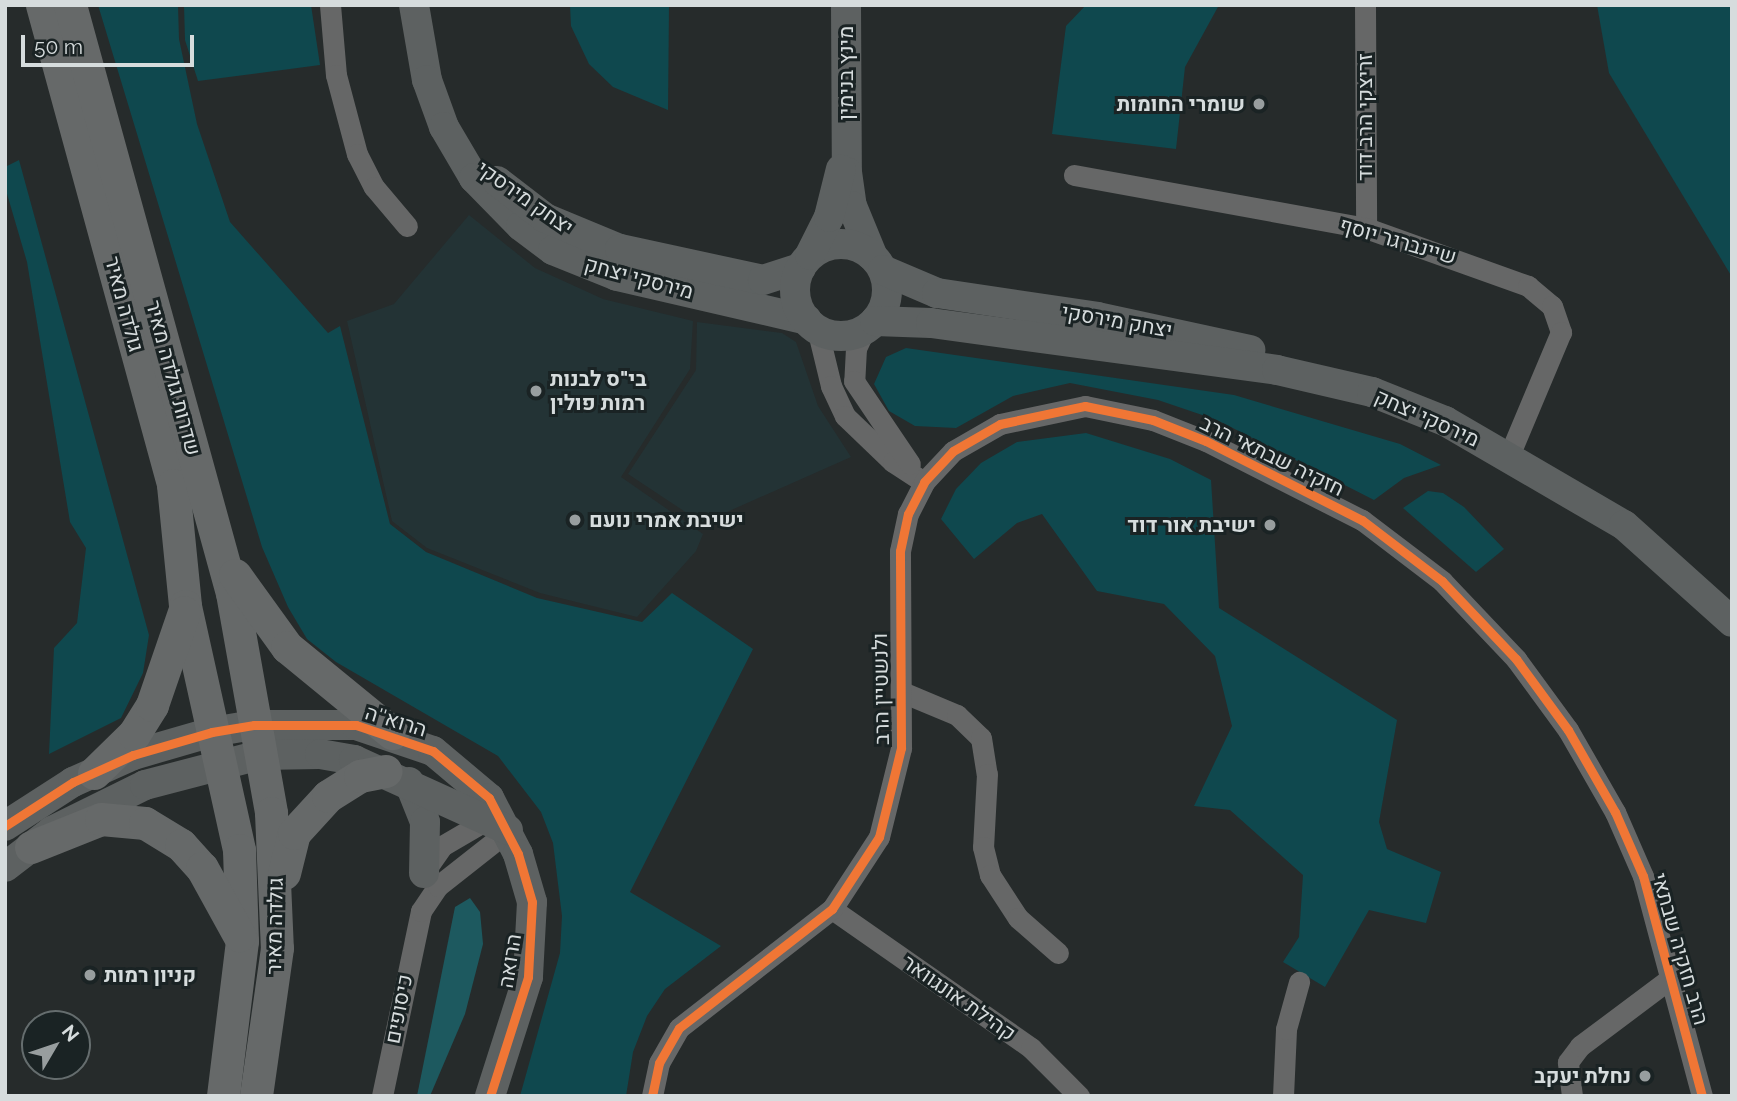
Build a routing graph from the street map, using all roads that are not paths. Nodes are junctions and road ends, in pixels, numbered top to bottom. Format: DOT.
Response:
graph roads {
  1 [pos="42,5"];
  2 [pos="70,5"];
  3 [pos="330,5"];
  4 [pos="414,5"];
  5 [pos="846,5"];
  6 [pos="1365,5"];
  7 [pos="846,141"];
  8 [pos="455,148"];
  9 [pos="1074,175"];
  10 [pos="407,226"];
  11 [pos="1366,228"];
  12 [pos="806,262"];
  13 [pos="878,263"];
  14 [pos="812,324"];
  15 [pos="870,325"];
  16 [pos="1068,341"];
  17 [pos="1349,386"];
  18 [pos="1509,456"];
  19 [pos="924,482"];
  20 [pos="1374,529"];
  21 [pos="218,543"];
  22 [pos="185,606"];
  23 [pos="1732,622"];
  24 [pos="902,692"];
  25 [pos="392,733"];
  26 [pos="257,740"];
  27 [pos="215,747"];
  28 [pos="94,773"];
  29 [pos="397,777"];
  30 [pos="498,821"];
  31 [pos="5,826"];
  32 [pos="31,847"];
  33 [pos="5,867"];
  34 [pos="424,873"];
  35 [pos="279,900"];
  36 [pos="832,909"];
  37 [pos="416,922"];
  38 [pos="242,941"];
  39 [pos="1058,953"];
  40 [pos="1671,978"];
  41 [pos="1299,982"];
  42 [pos="500,1066"];
  43 [pos="223,1096"];
  44 [pos="256,1096"];
  45 [pos="382,1096"];
  46 [pos="472,1096"];
  47 [pos="490,1096"];
  48 [pos="652,1096"];
  49 [pos="1079,1096"];
  50 [pos="1283,1096"];
  51 [pos="1572,1096"];
  52 [pos="1702,1096"];
  1 -- 22 [label="main road, גולדה מאיר"];
  2 -- 21 [label="main road, שדרות גולדה מאיר"];
  3 -- 10 [label="street"];
  4 -- 8 [label="street, מירסקי יצחק"];
  5 -- 7 [label="street, מינץ בנימין"];
  6 -- 11 [label="street, זריצקי הרב דוד"];
  7 -- 12 [label="street"];
  7 -- 13 [label="street"];
  8 -- 12 [label="street, יצחק מירסקי"];
  8 -- 14 [label="street, מירסקי יצחק"];
  9 -- 11 [label="street, שיינברגר יוסף"];
  11 -- 18 [label="street, שיינברגר יוסף"];
  12 -- 13 [label="street"];
  12 -- 14 [label="street"];
  13 -- 15 [label="street"];
  13 -- 17 [label="street, יצחק מירסקי"];
  14 -- 15 [label="street"];
  14 -- 19 [label="street"];
  15 -- 16 [label="street, יצחק מירסקי"];
  15 -- 19 [label="street"];
  16 -- 17 [label="street, מירסקי יצחק"];
  17 -- 18 [label="street, מירסקי יצחק"];
  18 -- 23 [label="street, מירסקי יצחק"];
  19 -- 20 [label="street, חזקיה שבתאי הרב"];
  19 -- 24 [label="street, ולנשטיין הרב"];
  20 -- 40 [label="street, הרב חזקיה שבתאי"];
  21 -- 25 [label="main road"];
  21 -- 26 [label="main road, שדרות גולדה מאיר"];
  22 -- 27 [label="main road"];
  22 -- 28 [label="main road"];
  24 -- 36 [label="street, ולנשטיין הרב"];
  24 -- 39 [label="street"];
  25 -- 26 [label="street, הרוא''ה"];
  25 -- 30 [label="street, הרוא''ה"];
  26 -- 27 [label="street"];
  26 -- 29 [label="street"];
  26 -- 35 [label="main road, גולדה מאיר"];
  27 -- 28 [label="street"];
  27 -- 32 [label="street"];
  27 -- 38 [label="main road"];
  28 -- 31 [label="street"];
  29 -- 30 [label="street"];
  29 -- 34 [label="street"];
  29 -- 35 [label="main road"];
  30 -- 34 [label="street, כיסופים"];
  30 -- 37 [label="street, כיסופים"];
  30 -- 42 [label="street, הרואה"];
  32 -- 33 [label="street"];
  32 -- 38 [label="main road"];
  34 -- 37 [label="street, כיסופים"];
  35 -- 44 [label="main road, גולדה מאיר"];
  36 -- 48 [label="street, ולנשטיין הרב"];
  36 -- 49 [label="street, קהילת אונגוואר"];
  37 -- 45 [label="street, כיסופים"];
  38 -- 43 [label="main road"];
  40 -- 51 [label="street"];
  40 -- 52 [label="street, הרב חזקיה שבתאי"];
  41 -- 50 [label="street"];
  42 -- 46 [label="street, הרואה"];
  42 -- 47 [label="street, הרואה"];
}
